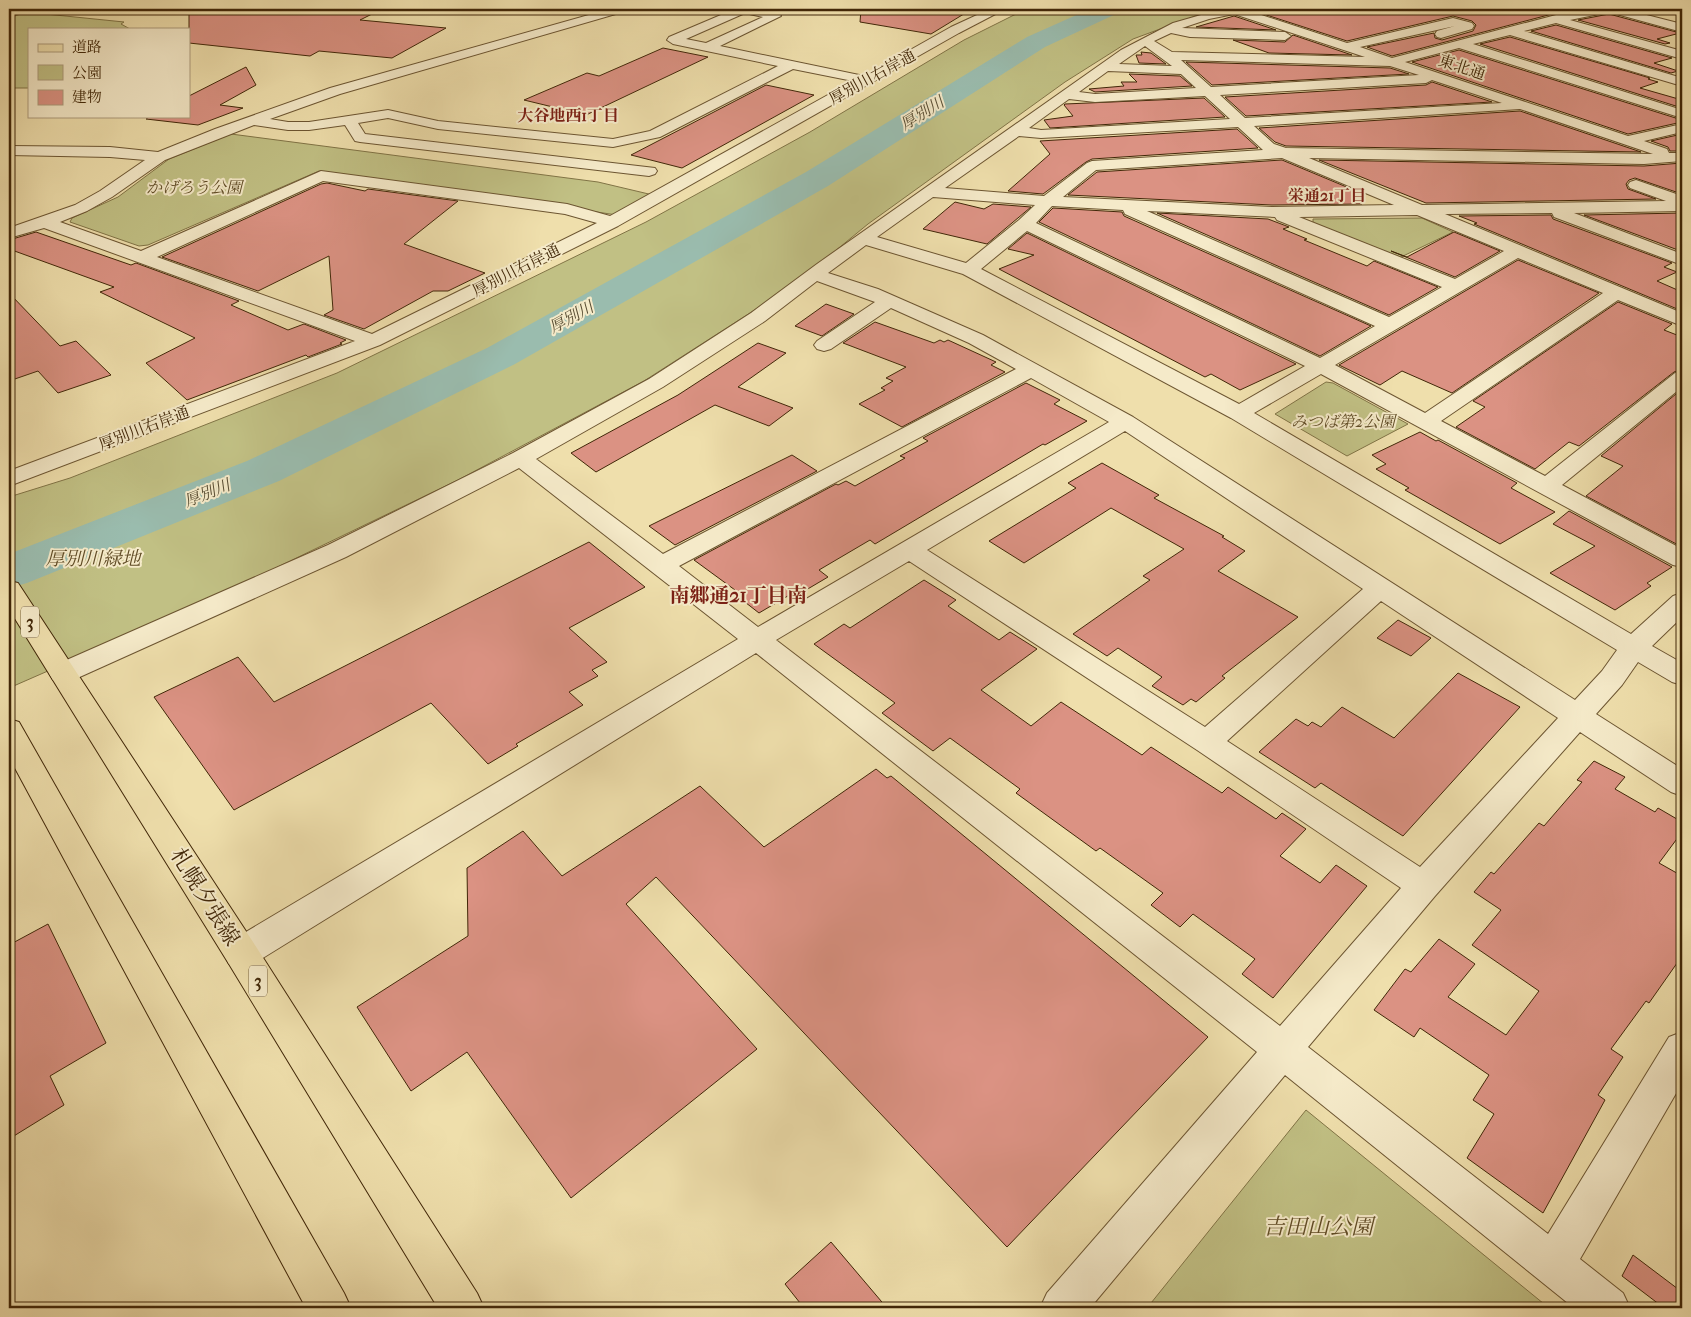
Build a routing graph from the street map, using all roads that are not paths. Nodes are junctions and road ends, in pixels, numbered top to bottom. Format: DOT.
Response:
graph roads {
  1 [pos="622,9"];
  2 [pos="999,9"];
  3 [pos="1243,9"];
  4 [pos="1609,9"];
  5 [pos="1528,11"];
  6 [pos="1446,12"];
  7 [pos="1556,19"];
  8 [pos="1681,28"];
  9 [pos="1170,29"];
  10 [pos="1510,31"];
  11 [pos="1314,36"];
  12 [pos="1145,41"];
  13 [pos="1349,41"];
  14 [pos="1370,41"];
  15 [pos="1404,44"];
  16 [pos="1459,44"];
  17 [pos="708,47"];
  18 [pos="1428,52"];
  19 [pos="1682,55"];
  20 [pos="1169,56"];
  21 [pos="1391,62"];
  22 [pos="790,65"];
  23 [pos="1105,67"];
  24 [pos="1185,70"];
  25 [pos="1435,76"];
  26 [pos="866,80"];
  27 [pos="1682,82"];
  28 [pos="1208,91"];
  29 [pos="1066,95"];
  30 [pos="1522,105"];
  31 [pos="1682,114"];
  32 [pos="254,120"];
  33 [pos="349,120"];
  34 [pos="1242,123"];
  35 [pos="1682,128"];
  36 [pos="1017,131"];
  37 [pos="568,140"];
  38 [pos="1628,140"];
  39 [pos="9,150"];
  40 [pos="1284,153"];
  41 [pos="165,155"];
  42 [pos="1680,158"];
  43 [pos="543,159"];
  44 [pos="649,171"];
  45 [pos="1636,185"];
  46 [pos="931,192"];
  47 [pos="1048,201"];
  48 [pos="1682,201"];
  49 [pos="1122,205"];
  50 [pos="1682,206"];
  51 [pos="1547,208"];
  52 [pos="1418,210"];
  53 [pos="1272,212"];
  54 [pos="44,222"];
  55 [pos="612,222"];
  56 [pos="1024,224"];
  57 [pos="9,233"];
  58 [pos="864,239"];
  59 [pos="1517,251"];
  60 [pos="140,258"];
  61 [pos="1682,260"];
  62 [pos="969,270"];
  63 [pos="816,274"];
  64 [pos="1455,286"];
  65 [pos="1617,292"];
  66 [pos="889,301"];
  67 [pos="1682,320"];
  68 [pos="1390,325"];
  69 [pos="373,341"];
  70 [pos="824,345"];
  71 [pos="1321,366"];
  72 [pos="1032,369"];
  73 [pos="1682,377"];
  74 [pos="1240,412"];
  75 [pos="1125,422"];
  76 [pos="1426,422"];
  77 [pos="521,458"];
  78 [pos="9,479"];
  79 [pos="1547,486"];
  80 [pos="910,550"];
  81 [pos="1682,559"];
  82 [pos="662,565"];
  83 [pos="1380,588"];
  84 [pos="9,589"];
  85 [pos="1682,602"];
  86 [pos="758,639"];
  87 [pos="1634,647"];
  88 [pos="57,665"];
  89 [pos="1682,675"];
  90 [pos="1596,695"];
  91 [pos="9,730"];
  92 [pos="1207,742"];
  93 [pos="1682,784"];
  94 [pos="1423,886"];
  95 [pos="241,953"];
  96 [pos="1682,1049"];
  97 [pos="1284,1051"];
  98 [pos="1553,1264"];
  99 [pos="329,1308"];
  100 [pos="462,1308"];
  101 [pos="1062,1308"];
  102 [pos="1608,1308"];
  1 -- 32 [label="street"];
  2 -- 26 [label="street, 厚別川右岸通"];
  3 -- 9 [label="street"];
  3 -- 11 [label="street, 東北通"];
  4 -- 7 [label="street"];
  4 -- 8 [label="street"];
  5 -- 7 [label="street"];
  6 -- 10 [label="street"];
  7 -- 10 [label="street"];
  7 -- 19 [label="street"];
  9 -- 11 [label="street"];
  9 -- 12 [label="street"];
  10 -- 16 [label="street"];
  10 -- 27 [label="street"];
  11 -- 13 [label="street, 東北通"];
  12 -- 20 [label="street"];
  12 -- 23 [label="street"];
  13 -- 14 [label="street"];
  13 -- 21 [label="street, 東北通"];
  14 -- 15 [label="street"];
  14 -- 15 [label="street"];
  15 -- 18 [label="street"];
  16 -- 18 [label="street"];
  16 -- 31 [label="street"];
  17 -- 17 [label="street"];
  17 -- 22 [label="street"];
  18 -- 21 [label="street"];
  20 -- 21 [label="street"];
  20 -- 24 [label="street"];
  21 -- 25 [label="street, 東北通"];
  22 -- 26 [label="street"];
  22 -- 37 [label="street"];
  23 -- 24 [label="street"];
  23 -- 29 [label="street"];
  24 -- 28 [label="street"];
  25 -- 28 [label="street"];
  25 -- 30 [label="street, 東北通"];
  26 -- 55 [label="street, 厚別川右岸通"];
  28 -- 29 [label="street"];
  28 -- 34 [label="street"];
  29 -- 36 [label="street"];
  30 -- 34 [label="street"];
  30 -- 38 [label="street, 東北通"];
  32 -- 33 [label="street"];
  32 -- 41 [label="street"];
  33 -- 37 [label="street"];
  33 -- 43 [label="street"];
  34 -- 36 [label="street"];
  34 -- 40 [label="street"];
  35 -- 38 [label="street"];
  36 -- 46 [label="street"];
  37 -- 43 [label="street"];
  38 -- 42 [label="street, 東北通"];
  39 -- 41 [label="street"];
  40 -- 42 [label="street"];
  40 -- 47 [label="street"];
  40 -- 52 [label="street"];
  41 -- 54 [label="street"];
  43 -- 44 [label="street"];
  45 -- 48 [label="street"];
  46 -- 47 [label="street"];
  46 -- 58 [label="street"];
  47 -- 49 [label="street"];
  47 -- 56 [label="street"];
  49 -- 53 [label="street"];
  49 -- 68 [label="street"];
  50 -- 51 [label="street"];
  51 -- 52 [label="street"];
  51 -- 61 [label="street"];
  52 -- 53 [label="street"];
  52 -- 59 [label="street"];
  53 -- 64 [label="street"];
  54 -- 57 [label="street"];
  54 -- 60 [label="street"];
  55 -- 60 [label="street"];
  55 -- 69 [label="street, 厚別川右岸通"];
  56 -- 62 [label="street"];
  56 -- 71 [label="street"];
  58 -- 62 [label="street"];
  58 -- 63 [label="street"];
  59 -- 64 [label="street"];
  59 -- 65 [label="street"];
  60 -- 69 [label="street"];
  62 -- 74 [label="street"];
  63 -- 66 [label="street"];
  63 -- 77 [label="street"];
  64 -- 68 [label="street"];
  65 -- 67 [label="street"];
  65 -- 76 [label="street"];
  66 -- 70 [label="street"];
  66 -- 72 [label="street"];
  68 -- 71 [label="street"];
  69 -- 78 [label="street, 厚別川右岸通"];
  71 -- 74 [label="street"];
  71 -- 76 [label="street"];
  72 -- 75 [label="street"];
  72 -- 82 [label="street"];
  73 -- 79 [label="street"];
  74 -- 87 [label="street"];
  75 -- 80 [label="street"];
  75 -- 83 [label="street"];
  76 -- 79 [label="street"];
  77 -- 82 [label="street"];
  77 -- 88 [label="street"];
  79 -- 81 [label="street"];
  80 -- 86 [label="street"];
  80 -- 92 [label="street"];
  82 -- 86 [label="street"];
  83 -- 90 [label="street"];
  83 -- 92 [label="street"];
  84 -- 88 [label="main road, 札幌夕張線 / 3"];
  85 -- 87 [label="street"];
  86 -- 95 [label="street"];
  86 -- 97 [label="street"];
  87 -- 89 [label="street"];
  87 -- 90 [label="street"];
  88 -- 95 [label="main road, 札幌夕張線 / 3"];
  90 -- 93 [label="street"];
  90 -- 94 [label="street"];
  91 -- 99 [label="main road"];
  92 -- 94 [label="street"];
  94 -- 97 [label="street"];
  95 -- 100 [label="main road, 札幌夕張線 / 3"];
  96 -- 98 [label="street"];
  97 -- 98 [label="street"];
  97 -- 101 [label="street"];
  98 -- 102 [label="street"];
}
